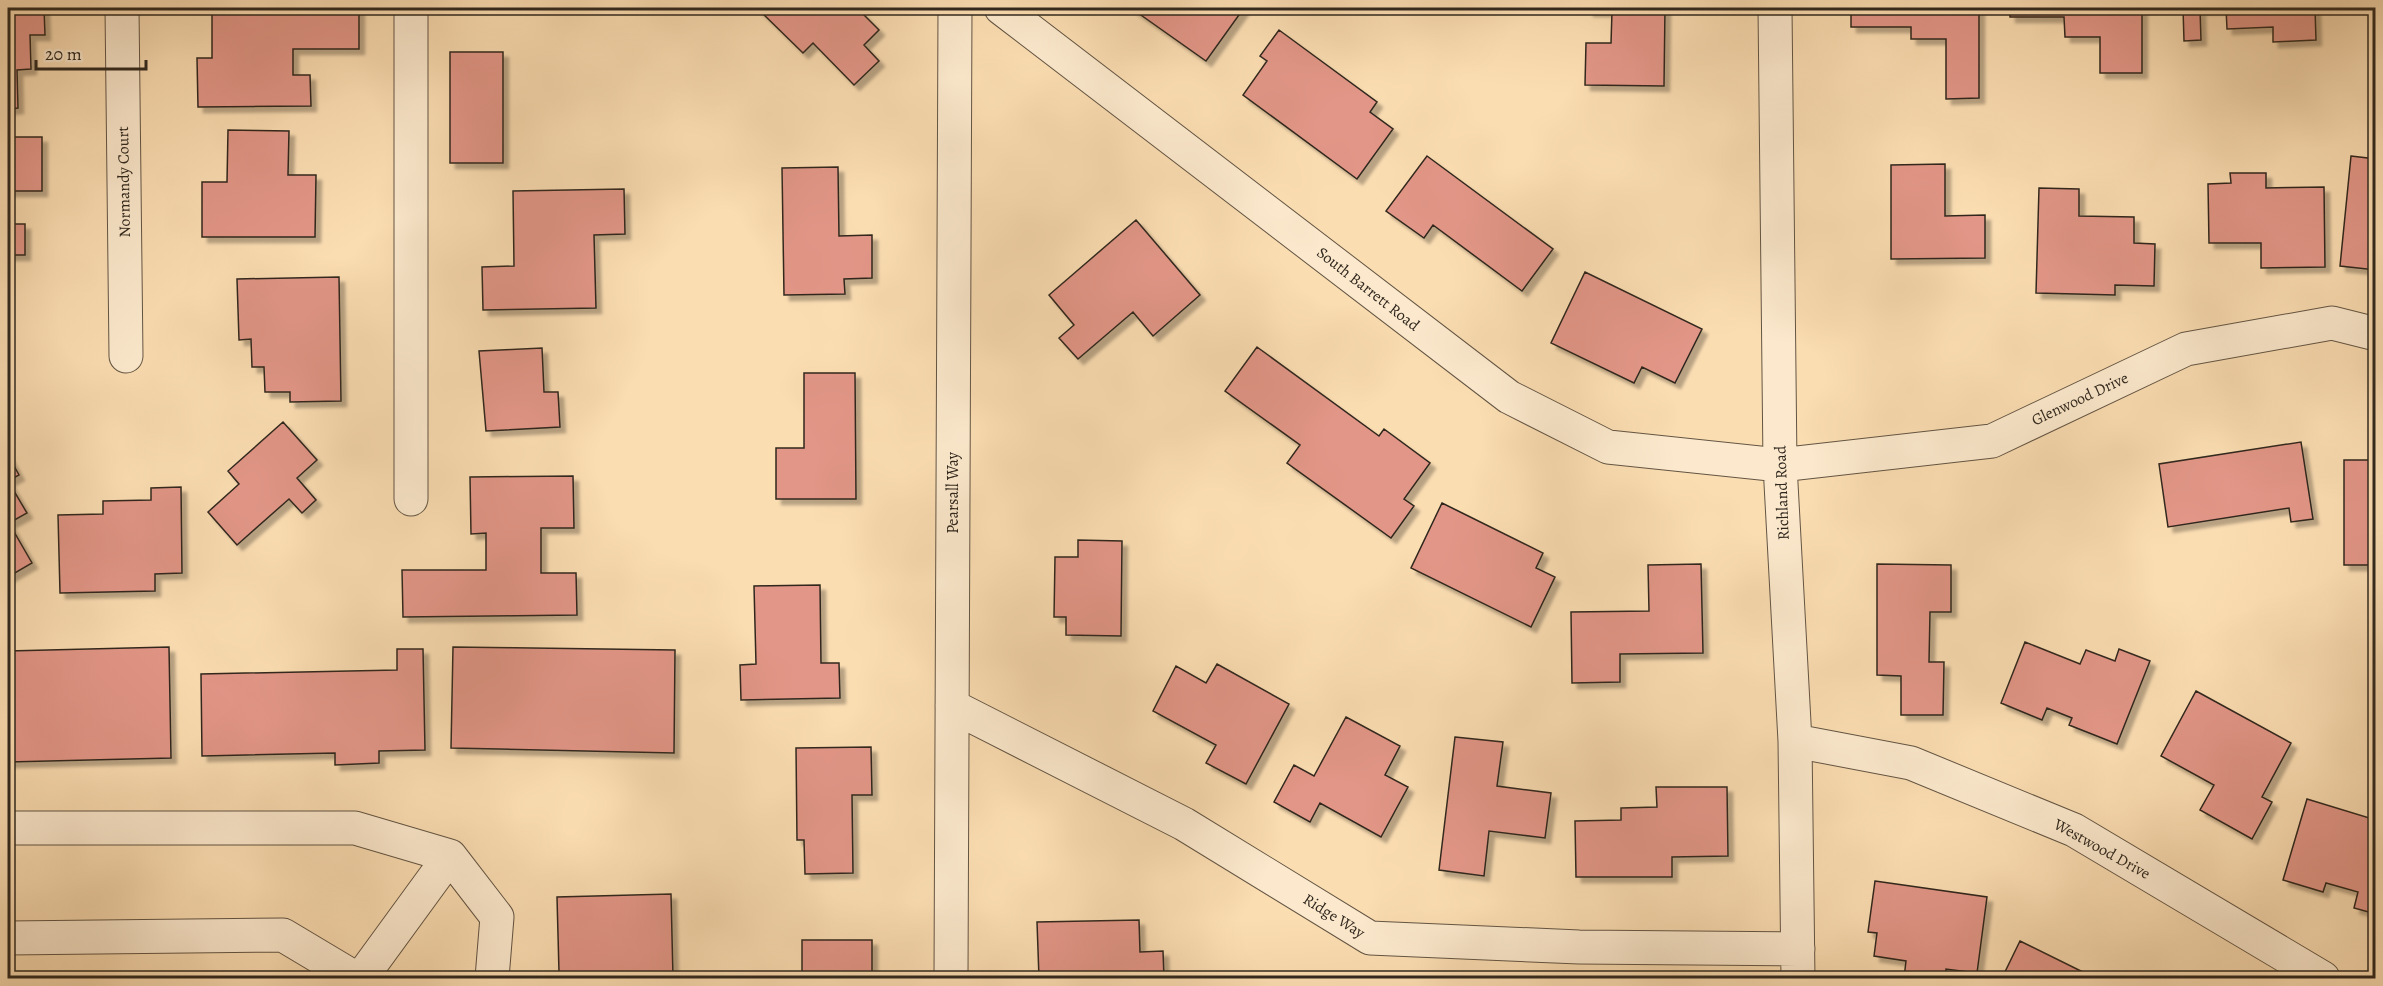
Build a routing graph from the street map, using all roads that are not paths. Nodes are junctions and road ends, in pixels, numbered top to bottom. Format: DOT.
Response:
graph roads {
  1 [pos="122,8"];
  2 [pos="411,8"];
  3 [pos="955,8"];
  4 [pos="1001,8"];
  5 [pos="1775,8"];
  6 [pos="2376,334"];
  7 [pos="126,356"];
  8 [pos="1780,465"];
  9 [pos="411,499"];
  10 [pos="952,706"];
  11 [pos="1795,741"];
  12 [pos="8,828"];
  13 [pos="450,856"];
  14 [pos="8,938"];
  15 [pos="1798,964"];
  16 [pos="355,978"];
  17 [pos="361,978"];
  18 [pos="492,978"];
  19 [pos="951,978"];
  20 [pos="2323,978"];
  1 -- 7 [label="street, Normandy Court"];
  2 -- 9 [label="street"];
  3 -- 10 [label="street, Pearsall Way"];
  4 -- 8 [label="street, South Barrett Road"];
  5 -- 8 [label="street, Richland Road"];
  6 -- 8 [label="street, Glenwood Drive"];
  8 -- 11 [label="street, Richland Road"];
  10 -- 15 [label="street, Ridge Way"];
  10 -- 19 [label="street, Pearsall Way"];
  11 -- 15 [label="street, Richland Road"];
  11 -- 20 [label="street, Westwood Drive"];
  12 -- 13 [label="street"];
  13 -- 17 [label="street"];
  13 -- 18 [label="street"];
  14 -- 16 [label="street"];
}
